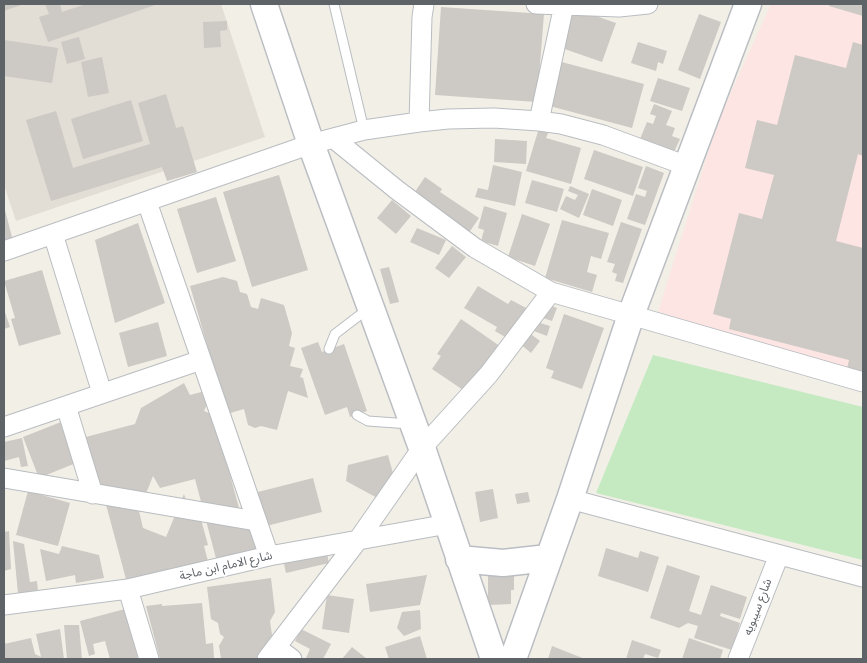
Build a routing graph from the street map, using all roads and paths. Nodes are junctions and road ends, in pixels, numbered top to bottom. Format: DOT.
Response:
graph roads {
  1 [pos="264,4"];
  2 [pos="334,4"];
  3 [pos="424,4"];
  4 [pos="536,4"];
  5 [pos="648,4"];
  6 [pos="748,4"];
  7 [pos="564,5"];
  8 [pos="539,121"];
  9 [pos="419,122"];
  10 [pos="364,130"];
  11 [pos="322,141"];
  12 [pos="687,166"];
  13 [pos="147,202"];
  14 [pos="52,234"];
  15 [pos="4,251"];
  16 [pos="551,292"];
  17 [pos="371,306"];
  18 [pos="631,316"];
  19 [pos="329,349"];
  20 [pos="201,360"];
  21 [pos="863,382"];
  22 [pos="102,393"];
  23 [pos="66,406"];
  24 [pos="357,415"];
  25 [pos="4,427"];
  26 [pos="418,436"];
  27 [pos="4,478"];
  28 [pos="94,494"];
  29 [pos="570,499"];
  30 [pos="256,521"];
  31 [pos="448,524"];
  32 [pos="358,540"];
  33 [pos="779,555"];
  34 [pos="269,556"];
  35 [pos="459,558"];
  36 [pos="548,558"];
  37 [pos="863,577"];
  38 [pos="128,589"];
  39 [pos="4,605"];
  40 [pos="272,653"];
  41 [pos="149,659"];
  42 [pos="292,659"];
  43 [pos="494,659"];
  44 [pos="513,659"];
  45 [pos="738,659"];
  1 -- 11 [label="main road"];
  2 -- 10 [label="lane"];
  3 -- 9 [label="street"];
  4 -- 7 [label="street"];
  5 -- 7 [label="street"];
  6 -- 12 [label="main road"];
  7 -- 8 [label="street"];
  8 -- 9 [label="street"];
  8 -- 12 [label="street"];
  9 -- 10 [label="street"];
  10 -- 11 [label="street"];
  11 -- 13 [label="street"];
  11 -- 16 [label="street"];
  11 -- 17 [label="main road"];
  12 -- 18 [label="main road"];
  13 -- 14 [label="street"];
  13 -- 20 [label="street"];
  14 -- 15 [label="street"];
  14 -- 22 [label="street"];
  16 -- 18 [label="street"];
  16 -- 26 [label="street"];
  17 -- 19 [label="lane"];
  17 -- 26 [label="main road"];
  18 -- 21 [label="street"];
  18 -- 29 [label="main road"];
  20 -- 22 [label="street"];
  20 -- 30 [label="street"];
  22 -- 23 [label="street"];
  23 -- 25 [label="street"];
  23 -- 28 [label="street"];
  24 -- 26 [label="lane"];
  26 -- 31 [label="main road"];
  26 -- 32 [label="street"];
  27 -- 28 [label="street"];
  28 -- 30 [label="street"];
  29 -- 33 [label="street"];
  29 -- 36 [label="main road"];
  30 -- 34 [label="street"];
  31 -- 32 [label="street, شارع الامام ابن ماجة"];
  31 -- 35 [label="main road"];
  32 -- 34 [label="street, شارع الامام ابن ماجة"];
  32 -- 40 [label="street"];
  33 -- 37 [label="street"];
  33 -- 45 [label="street, شارع سيبويه"];
  34 -- 38 [label="street, شارع الامام ابن ماجة"];
  35 -- 36 [label="main road"];
  35 -- 43 [label="main road"];
  36 -- 44 [label="main road"];
  38 -- 39 [label="street, شارع الامام ابن ماجة"];
  38 -- 41 [label="street"];
  40 -- 42 [label="street"];
}
